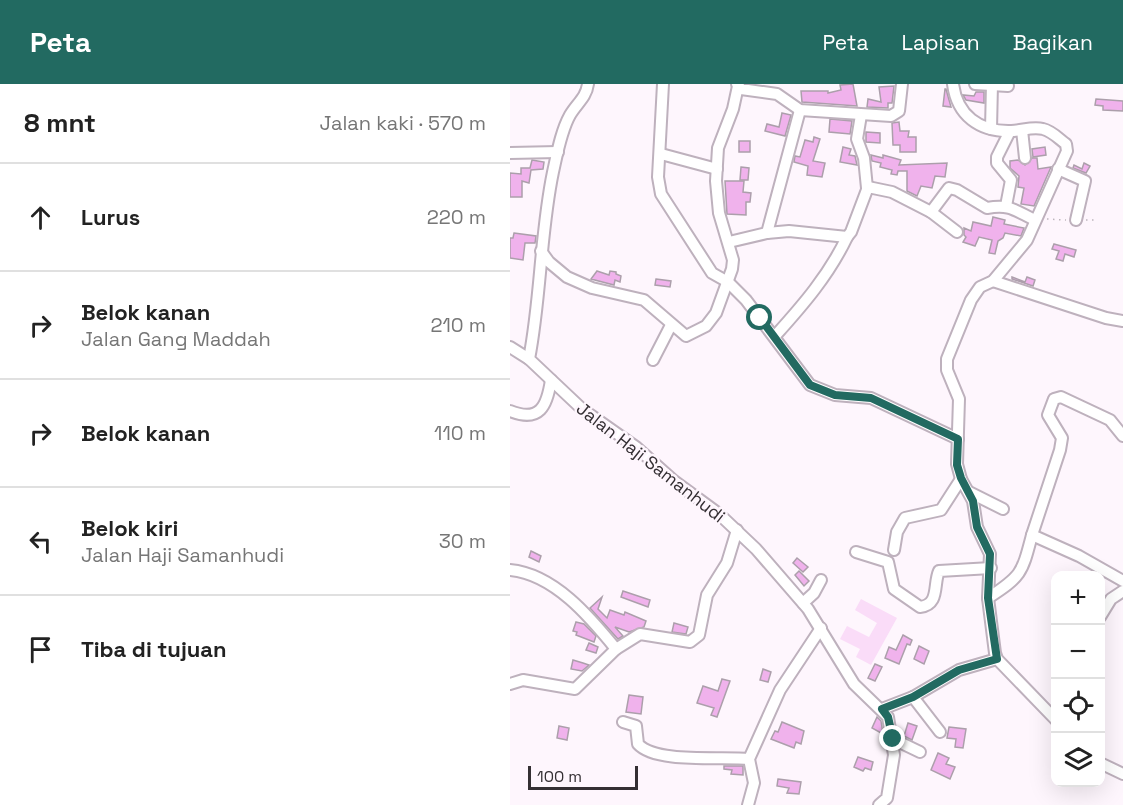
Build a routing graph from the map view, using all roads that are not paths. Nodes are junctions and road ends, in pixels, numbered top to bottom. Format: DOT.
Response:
graph roads {
  1 [pos="588,84"];
  2 [pos="663,84"];
  3 [pos="902,84"];
  4 [pos="953,84"];
  5 [pos="975,84"];
  6 [pos="738,85"];
  7 [pos="992,85"];
  8 [pos="1008,87"];
  9 [pos="800,110"];
  10 [pos="861,115"];
  11 [pos="991,129"];
  12 [pos="1022,130"];
  13 [pos="1010,131"];
  14 [pos="558,152"];
  15 [pos="510,153"];
  16 [pos="661,154"];
  17 [pos="1025,158"];
  18 [pos="717,169"];
  19 [pos="1058,169"];
  20 [pos="867,188"];
  21 [pos="1006,206"];
  22 [pos="931,213"];
  23 [pos="1035,220"];
  24 [pos="1076,220"];
  25 [pos="957,232"];
  26 [pos="767,233"];
  27 [pos="847,237"];
  28 [pos="729,242"];
  29 [pos="541,251"];
  30 [pos="993,281"];
  31 [pos="728,282"];
  32 [pos="1123,321"];
  33 [pos="671,325"];
  34 [pos="775,336"];
  35 [pos="510,347"];
  36 [pos="529,359"];
  37 [pos="652,360"];
  38 [pos="552,380"];
  39 [pos="510,411"];
  40 [pos="1123,436"];
  41 [pos="958,439"];
  42 [pos="961,478"];
  43 [pos="969,492"];
  44 [pos="1003,509"];
  45 [pos="737,530"];
  46 [pos="1032,536"];
  47 [pos="894,550"];
  48 [pos="856,552"];
  49 [pos="991,568"];
  50 [pos="510,570"];
  51 [pos="821,580"];
  52 [pos="1123,581"];
  53 [pos="1123,591"];
  54 [pos="988,598"];
  55 [pos="803,603"];
  56 [pos="1105,610"];
  57 [pos="821,628"];
  58 [pos="616,649"];
  59 [pos="997,659"];
  60 [pos="510,684"];
  61 [pos="913,697"];
  62 [pos="882,709"];
  63 [pos="1051,714"];
  64 [pos="623,722"];
  65 [pos="940,732"];
  66 [pos="893,739"];
  67 [pos="920,752"];
  68 [pos="749,759"];
  69 [pos="1105,765"];
  70 [pos="1123,774"];
  71 [pos="884,803"];
  72 [pos="748,805"];
  1 -- 14 [label="street"];
  2 -- 16 [label="street"];
  3 -- 10 [label="street"];
  4 -- 11 [label="street"];
  5 -- 7 [label="street"];
  6 -- 9 [label="street"];
  6 -- 18 [label="street"];
  7 -- 8 [label="street"];
  7 -- 11 [label="street"];
  9 -- 10 [label="street"];
  9 -- 26 [label="street"];
  10 -- 20 [label="street"];
  11 -- 13 [label="street"];
  12 -- 13 [label="street"];
  12 -- 17 [label="street"];
  12 -- 19 [label="street"];
  13 -- 21 [label="street"];
  14 -- 15 [label="street"];
  14 -- 29 [label="street"];
  16 -- 18 [label="street"];
  16 -- 31 [label="street"];
  18 -- 28 [label="street"];
  19 -- 23 [label="street"];
  19 -- 24 [label="street"];
  20 -- 22 [label="street"];
  20 -- 27 [label="street"];
  21 -- 22 [label="street"];
  21 -- 23 [label="street"];
  22 -- 25 [label="street"];
  23 -- 30 [label="street"];
  26 -- 27 [label="street"];
  26 -- 28 [label="street"];
  27 -- 34 [label="street"];
  28 -- 31 [label="street"];
  29 -- 33 [label="street"];
  29 -- 36 [label="street"];
  30 -- 32 [label="street"];
  30 -- 41 [label="street"];
  31 -- 33 [label="street"];
  31 -- 34 [label="street"];
  33 -- 37 [label="street"];
  34 -- 41 [label="street"];
  35 -- 36 [label="street, Jalan Haji Samanhudi"];
  36 -- 38 [label="street, Jalan Haji Samanhudi"];
  38 -- 39 [label="street"];
  38 -- 45 [label="street, Jalan Haji Samanhudi"];
  40 -- 46 [label="street"];
  41 -- 42 [label="street"];
  42 -- 43 [label="street"];
  42 -- 47 [label="street"];
  43 -- 44 [label="street"];
  43 -- 49 [label="street"];
  45 -- 55 [label="street, Jalan Haji Samanhudi"];
  45 -- 58 [label="street"];
  46 -- 52 [label="street"];
  46 -- 54 [label="street"];
  48 -- 49 [label="street"];
  49 -- 54 [label="street"];
  50 -- 58 [label="street"];
  51 -- 55 [label="street"];
  53 -- 56 [label="street"];
  54 -- 59 [label="street"];
  55 -- 57 [label="street, Jalan Haji Samanhudi"];
  57 -- 62 [label="street, Jalan Haji Samanhudi"];
  57 -- 68 [label="street"];
  58 -- 60 [label="street"];
  59 -- 61 [label="street"];
  59 -- 63 [label="street"];
  61 -- 62 [label="street"];
  61 -- 65 [label="street"];
  62 -- 66 [label="street, Jalan Haji Samanhudi"];
  64 -- 68 [label="street"];
  66 -- 67 [label="street"];
  66 -- 71 [label="street, Jalan Haji Samanhudi"];
  68 -- 72 [label="street"];
  69 -- 70 [label="street"];
}
